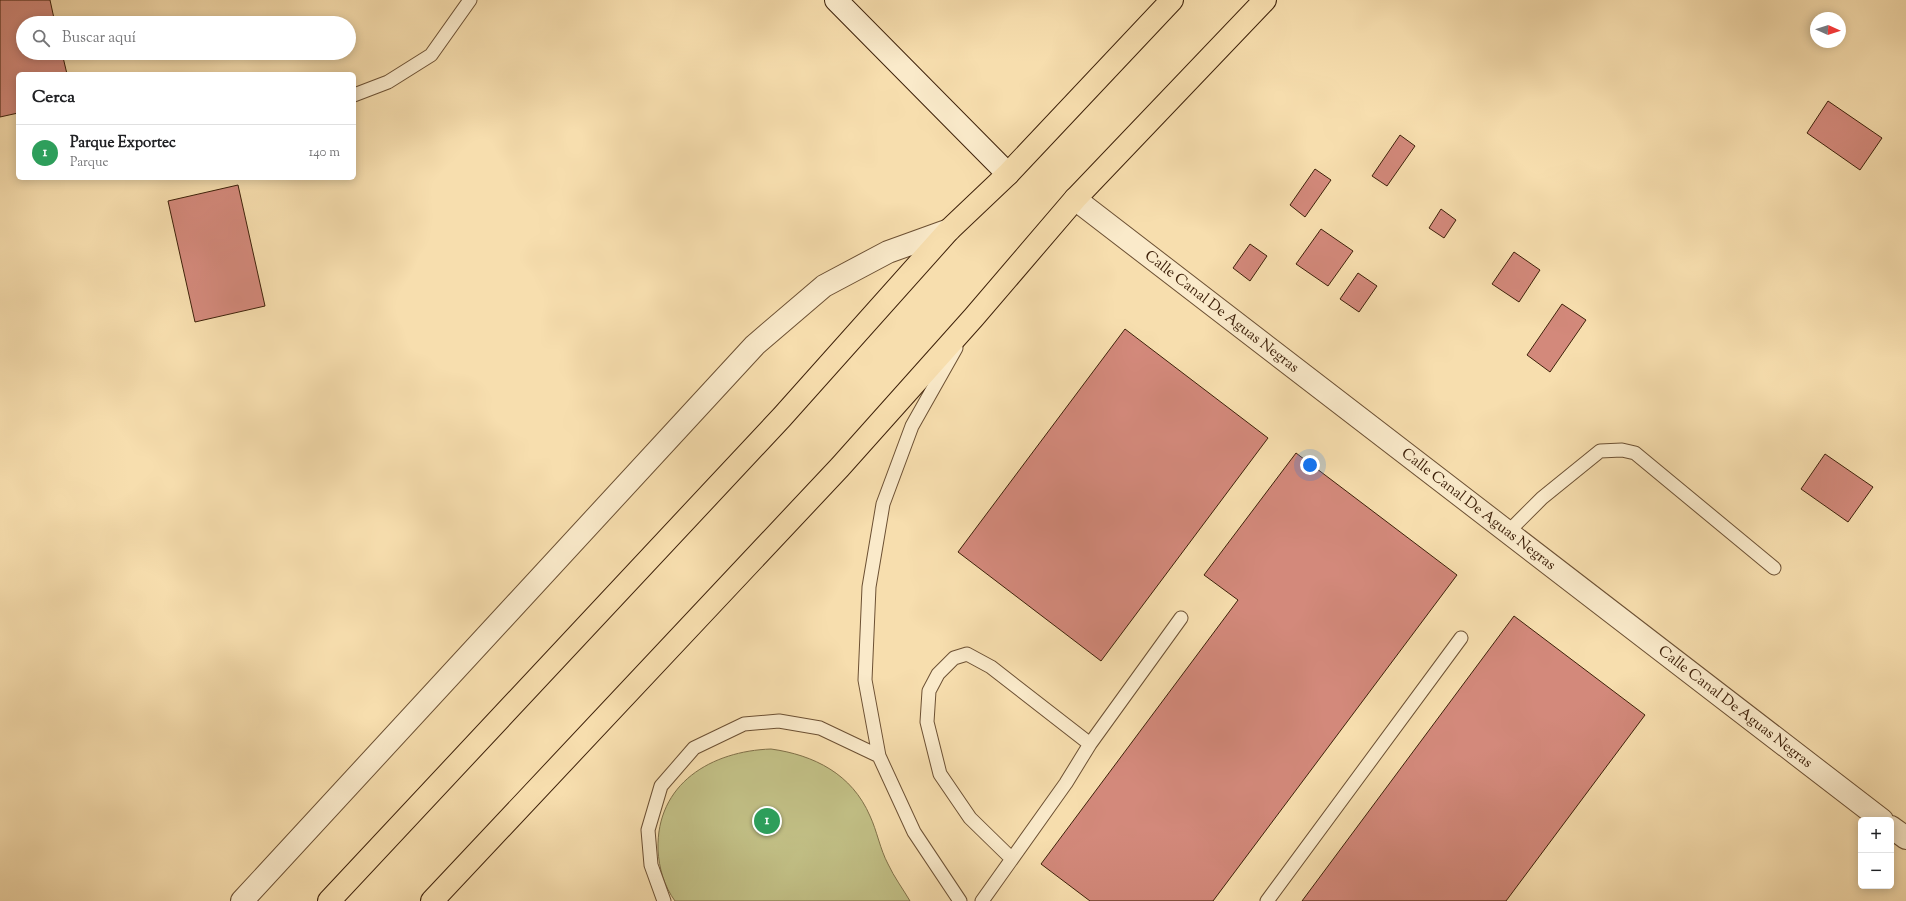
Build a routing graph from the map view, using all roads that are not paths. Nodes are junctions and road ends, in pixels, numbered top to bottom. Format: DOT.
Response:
graph roads {
  1 [pos="470,0"];
  2 [pos="836,0"];
  3 [pos="1172,0"];
  4 [pos="1265,0"];
  5 [pos="356,93"];
  6 [pos="1008,174"];
  7 [pos="1075,199"];
  8 [pos="949,230"];
  9 [pos="974,317"];
  10 [pos="1508,532"];
  11 [pos="1774,568"];
  12 [pos="1182,618"];
  13 [pos="1461,638"];
  14 [pos="1090,744"];
  15 [pos="878,756"];
  16 [pos="1878,817"];
  17 [pos="1894,829"];
  18 [pos="1906,838"];
  19 [pos="1012,859"];
  20 [pos="242,901"];
  21 [pos="329,901"];
  22 [pos="432,901"];
  23 [pos="664,901"];
  24 [pos="960,901"];
  25 [pos="982,901"];
  26 [pos="1267,901"];
  1 -- 5 [label="lane"];
  2 -- 6 [label="street"];
  3 -- 6 [label="main road"];
  4 -- 7 [label="main road"];
  6 -- 8 [label="main road"];
  7 -- 9 [label="main road"];
  7 -- 10 [label="street, Calle Canal De Aguas Negras"];
  8 -- 20 [label="street"];
  8 -- 21 [label="main road"];
  9 -- 15 [label="lane"];
  9 -- 22 [label="main road"];
  10 -- 11 [label="lane"];
  10 -- 16 [label="street, Calle Canal De Aguas Negras"];
  12 -- 14 [label="lane"];
  13 -- 26 [label="lane"];
  14 -- 19 [label="lane"];
  14 -- 19 [label="lane"];
  15 -- 23 [label="lane"];
  15 -- 24 [label="lane"];
  17 -- 18 [label="street"];
  19 -- 25 [label="lane"];
}
